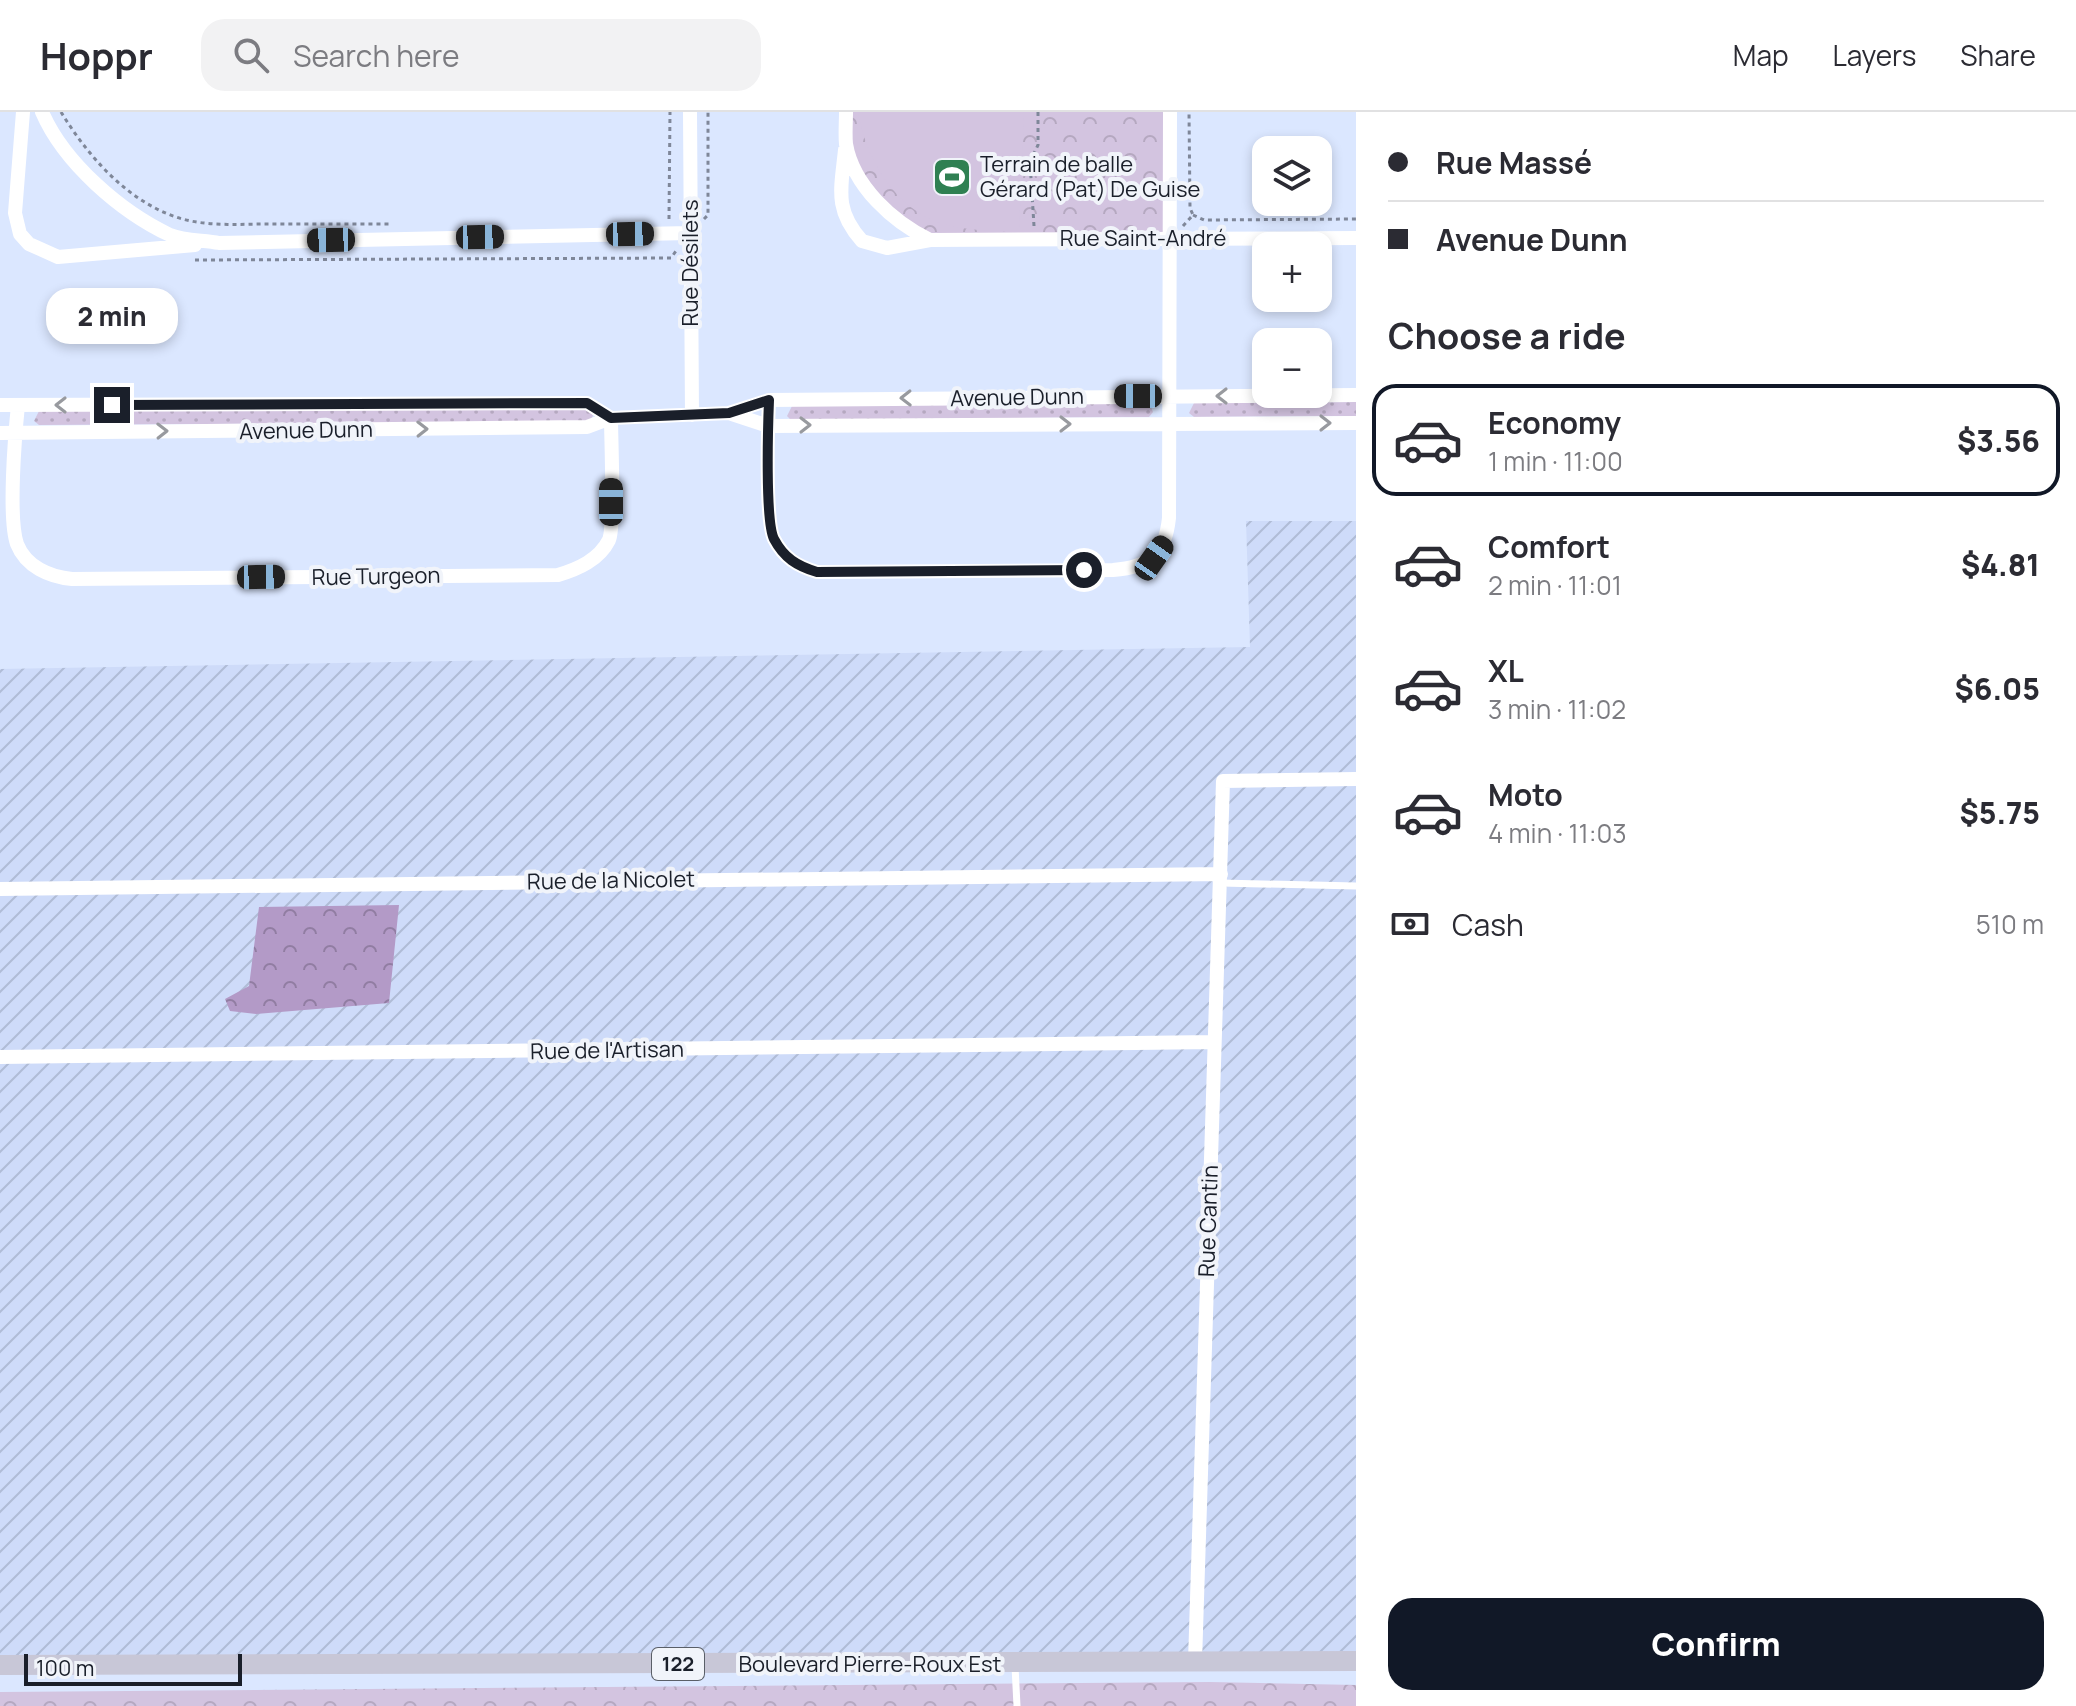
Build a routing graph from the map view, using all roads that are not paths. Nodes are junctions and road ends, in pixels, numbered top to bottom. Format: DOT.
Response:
graph roads {
  1 [pos="23,112"];
  2 [pos="42,112"];
  3 [pos="690,112"];
  4 [pos="846,112"];
  5 [pos="1170,112"];
  6 [pos="846,143"];
  7 [pos="690,233"];
  8 [pos="1356,238"];
  9 [pos="1170,239"];
  10 [pos="930,240"];
  11 [pos="219,243"];
  12 [pos="1356,395"];
  13 [pos="1169,396"];
  14 [pos="769,400"];
  15 [pos="0,405"];
  16 [pos="18,405"];
  17 [pos="729,413"];
  18 [pos="692,415"];
  19 [pos="611,418"];
  20 [pos="1169,423"];
  21 [pos="1356,423"];
  22 [pos="768,426"];
  23 [pos="8,433"];
  24 [pos="1356,779"];
  25 [pos="1221,878"];
  26 [pos="1356,886"];
  27 [pos="0,889"];
  28 [pos="1213,1042"];
  29 [pos="0,1057"];
  30 [pos="1356,1661"];
  31 [pos="1195,1662"];
  32 [pos="1015,1663"];
  33 [pos="0,1665"];
  34 [pos="1017,1706"];
  1 -- 11 [label="street"];
  2 -- 11 [label="street"];
  3 -- 7 [label="street, Rue Désilets"];
  4 -- 6 [label="street, Rue Saint-André"];
  5 -- 9 [label="street"];
  6 -- 10 [label="street, Rue Saint-André"];
  6 -- 10 [label="street, Rue Saint-André"];
  7 -- 11 [label="street"];
  7 -- 18 [label="street, Rue Désilets"];
  8 -- 9 [label="street, Rue Saint-André"];
  9 -- 10 [label="street, Rue Saint-André"];
  9 -- 13 [label="street"];
  12 -- 13 [label="street, Avenue Dunn, one-way"];
  13 -- 14 [label="street, Avenue Dunn, one-way"];
  13 -- 20 [label="street"];
  14 -- 17 [label="street, Avenue Dunn"];
  14 -- 22 [label="street"];
  15 -- 16 [label="street, Avenue Dunn"];
  19 -- 16 [label="street, Avenue Dunn, one-way"];
  16 -- 23 [label="street, Rue Turgeon"];
  17 -- 18 [label="street, Avenue Dunn"];
  17 -- 22 [label="street, Avenue Dunn"];
  18 -- 19 [label="street, Avenue Dunn"];
  23 -- 19 [label="street, Avenue Dunn, one-way"];
  19 -- 23 [label="street, Rue Turgeon"];
  20 -- 21 [label="street, Avenue Dunn, one-way"];
  22 -- 20 [label="street, Avenue Dunn, one-way"];
  20 -- 22 [label="street"];
  24 -- 25 [label="street, Rue Cantin"];
  25 -- 26 [label="lane"];
  25 -- 27 [label="street, Rue de la Nicolet"];
  25 -- 28 [label="street, Rue Cantin"];
  28 -- 29 [label="street, Rue de l'Artisan"];
  28 -- 31 [label="street, Rue Cantin"];
  30 -- 31 [label="main road, Boulevard Pierre-Roux Est / 122"];
  31 -- 32 [label="main road, Boulevard Pierre-Roux Est / 122"];
  32 -- 33 [label="main road, Boulevard Pierre-Roux Est / 122"];
  32 -- 34 [label="lane"];
}
